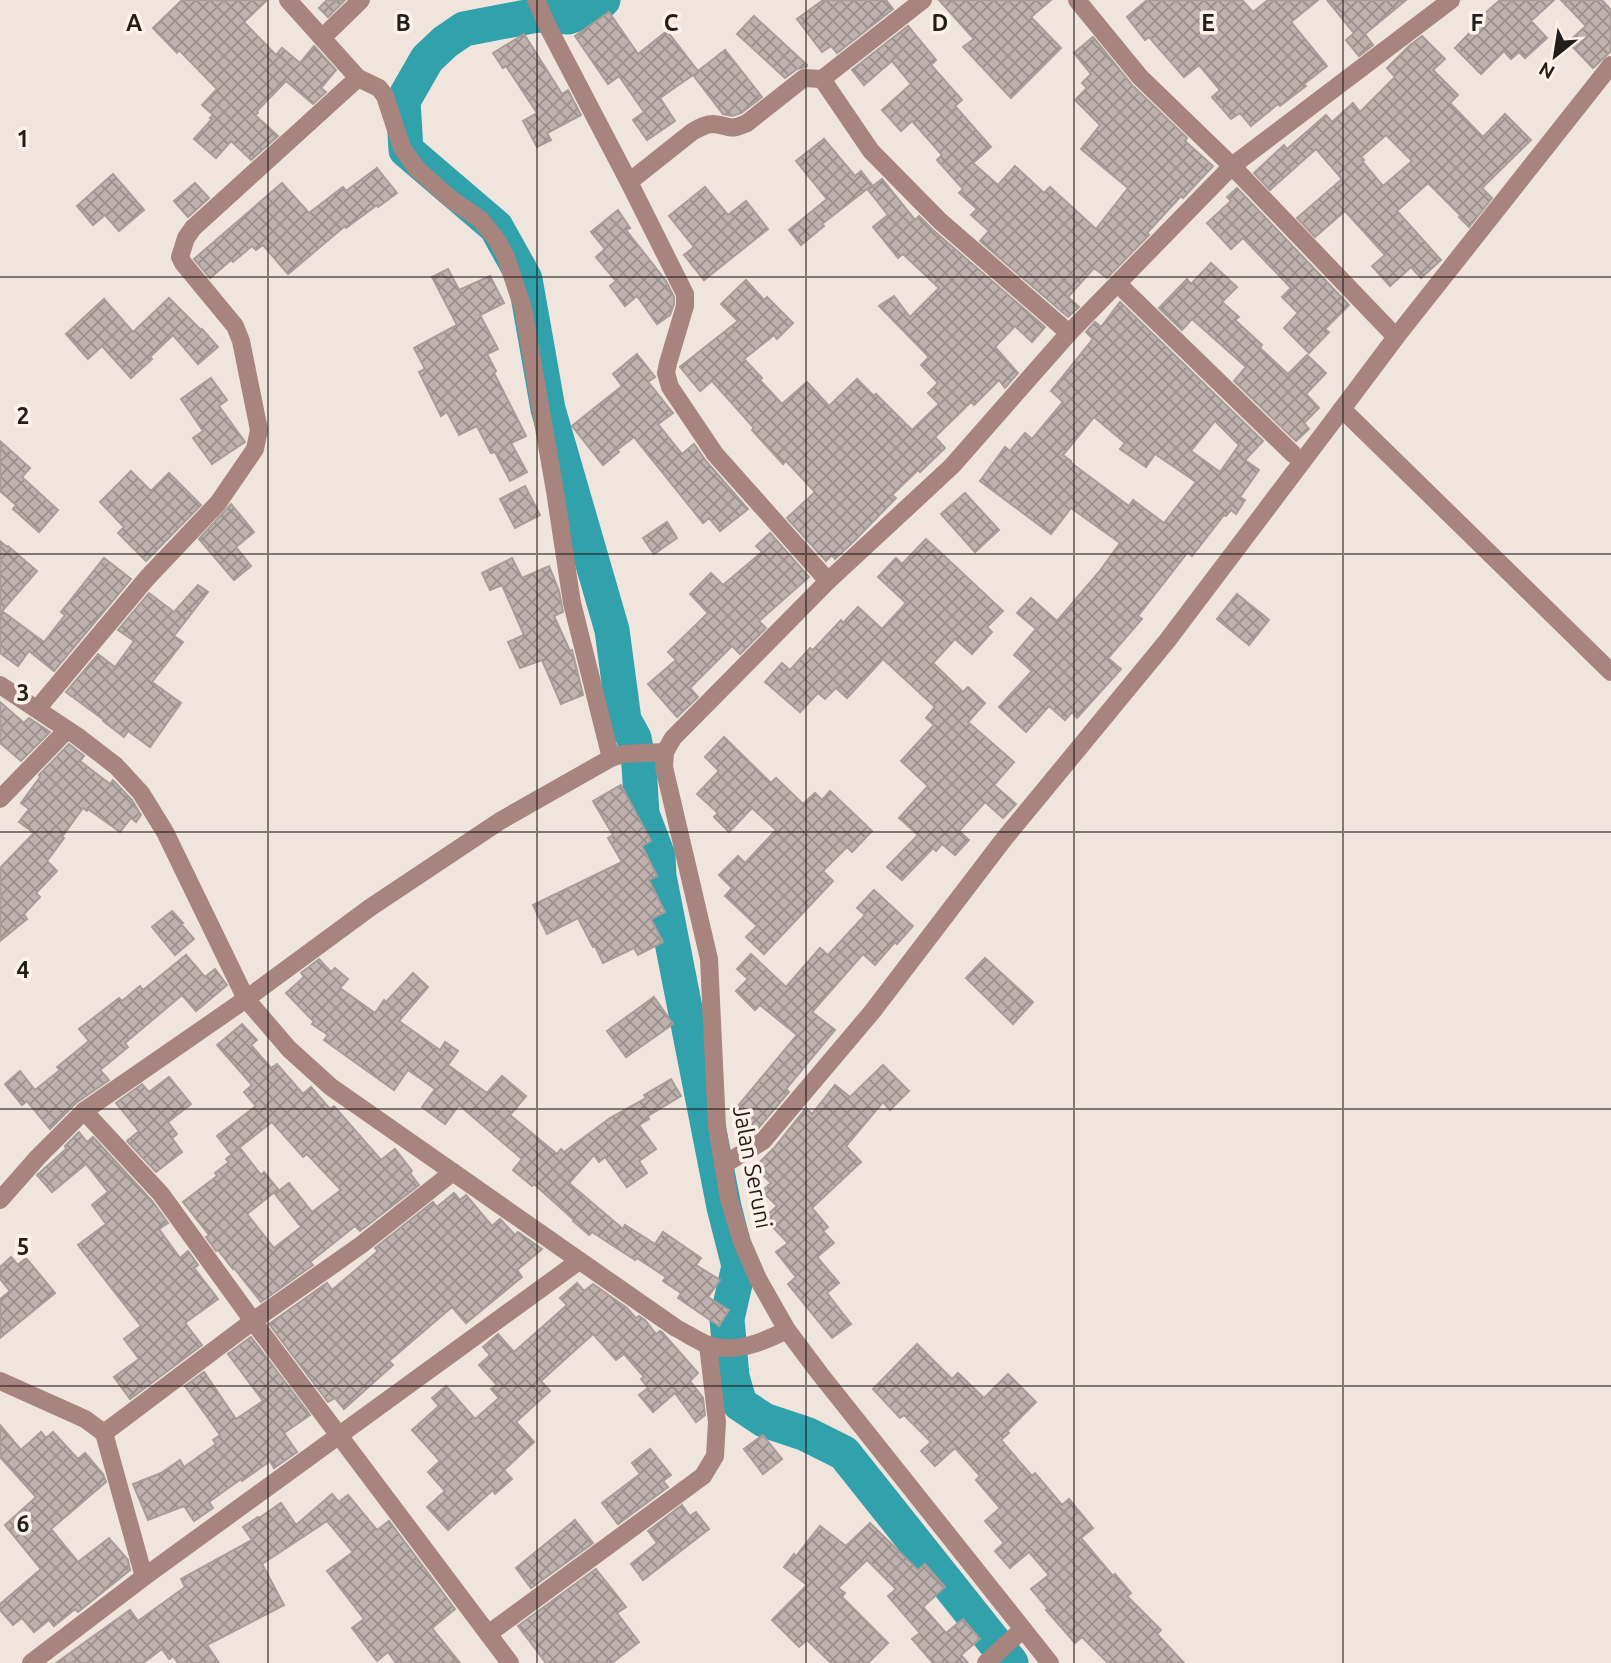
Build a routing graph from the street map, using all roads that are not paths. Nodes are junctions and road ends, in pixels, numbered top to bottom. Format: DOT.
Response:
graph roads {
  1 [pos="288,0"];
  2 [pos="361,0"];
  3 [pos="536,0"];
  4 [pos="923,0"];
  5 [pos="1077,0"];
  6 [pos="1451,0"];
  7 [pos="321,38"];
  8 [pos="1611,65"];
  9 [pos="358,78"];
  10 [pos="822,79"];
  11 [pos="1232,166"];
  12 [pos="629,182"];
  13 [pos="1118,284"];
  14 [pos="1069,332"];
  15 [pos="1396,337"];
  16 [pos="1342,409"];
  17 [pos="1293,454"];
  18 [pos="828,581"];
  19 [pos="1611,672"];
  20 [pos="0,685"];
  21 [pos="37,709"];
  22 [pos="67,730"];
  23 [pos="657,752"];
  24 [pos="617,756"];
  25 [pos="0,799"];
  26 [pos="246,999"];
  27 [pos="85,1111"];
  28 [pos="723,1165"];
  29 [pos="453,1172"];
  30 [pos="0,1200"];
  31 [pos="579,1261"];
  32 [pos="253,1321"];
  33 [pos="787,1330"];
  34 [pos="716,1346"];
  35 [pos="0,1381"];
  36 [pos="104,1433"];
  37 [pos="339,1435"];
  38 [pos="144,1577"];
  39 [pos="1023,1629"];
  40 [pos="488,1634"];
  41 [pos="988,1661"];
  42 [pos="30,1663"];
  43 [pos="510,1663"];
  44 [pos="1050,1663"];
  1 -- 7 [label="street"];
  2 -- 7 [label="street"];
  3 -- 12 [label="street"];
  4 -- 10 [label="street"];
  5 -- 11 [label="street"];
  6 -- 11 [label="street"];
  7 -- 9 [label="street"];
  8 -- 15 [label="street"];
  9 -- 21 [label="street"];
  9 -- 24 [label="street"];
  10 -- 12 [label="street"];
  10 -- 14 [label="street"];
  11 -- 13 [label="street"];
  11 -- 15 [label="street"];
  12 -- 18 [label="street"];
  13 -- 14 [label="street"];
  13 -- 17 [label="street"];
  14 -- 18 [label="street"];
  15 -- 16 [label="street"];
  16 -- 19 [label="street"];
  16 -- 28 [label="street"];
  18 -- 23 [label="street"];
  20 -- 21 [label="street"];
  21 -- 22 [label="street"];
  22 -- 25 [label="street"];
  22 -- 26 [label="street"];
  23 -- 24 [label="street"];
  23 -- 28 [label="street, Jalan Seruni"];
  24 -- 26 [label="street"];
  26 -- 27 [label="street"];
  26 -- 29 [label="street"];
  27 -- 30 [label="street"];
  27 -- 32 [label="street"];
  28 -- 33 [label="street, Jalan Seruni"];
  29 -- 31 [label="street"];
  29 -- 32 [label="street"];
  31 -- 34 [label="street"];
  31 -- 37 [label="street"];
  32 -- 36 [label="street"];
  32 -- 37 [label="street"];
  33 -- 34 [label="street"];
  33 -- 39 [label="street, Jalan Seruni"];
  34 -- 40 [label="street"];
  35 -- 36 [label="street"];
  36 -- 38 [label="street"];
  37 -- 38 [label="street"];
  37 -- 40 [label="street"];
  38 -- 42 [label="street"];
  39 -- 41 [label="street"];
  39 -- 44 [label="street, Jalan Seruni"];
  40 -- 43 [label="street"];
}
